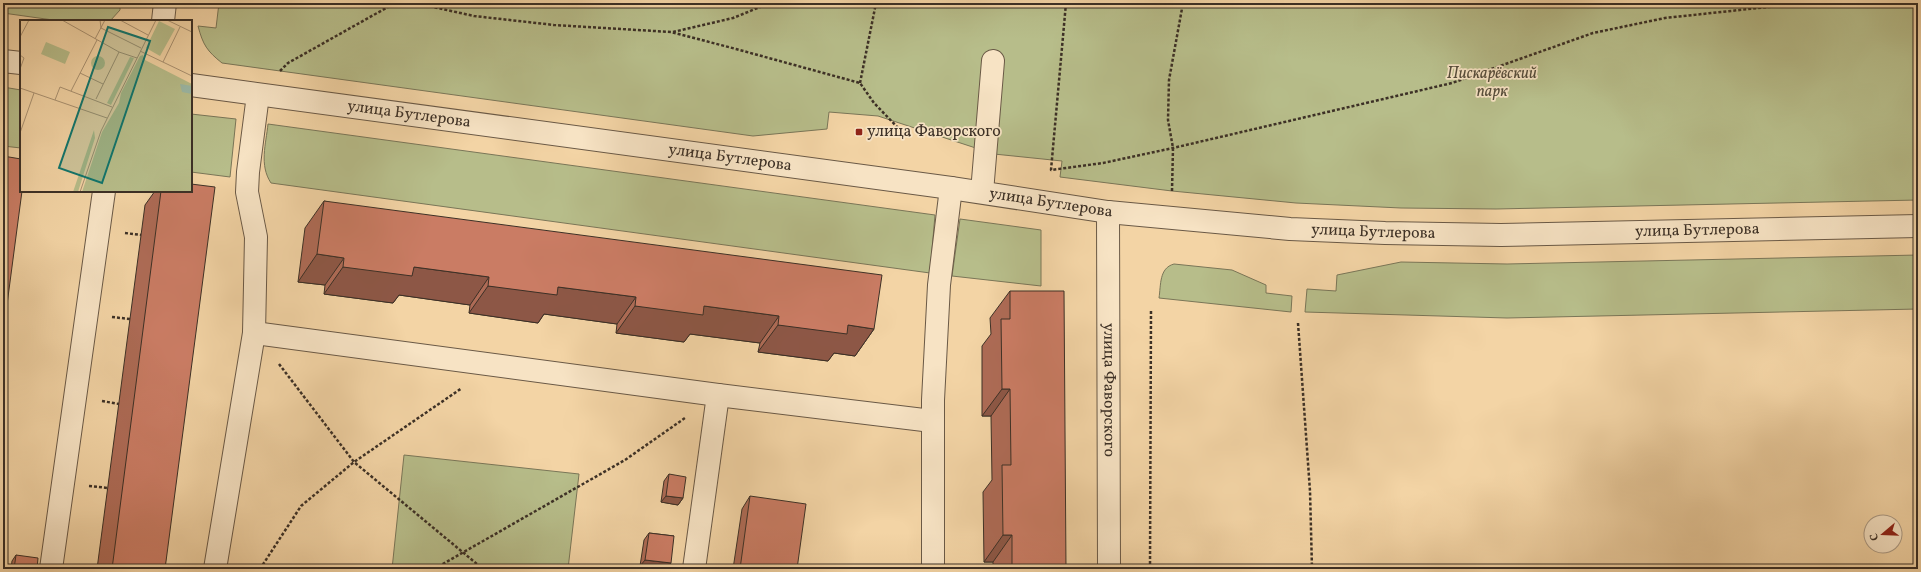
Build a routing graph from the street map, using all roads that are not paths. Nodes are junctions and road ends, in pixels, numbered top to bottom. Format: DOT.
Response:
graph roads {
  1 [pos="165,3"];
  2 [pos="162,20"];
  3 [pos="3,61"];
  4 [pos="993,61"];
  5 [pos="20,63"];
  6 [pos="192,86"];
  7 [pos="258,95"];
  8 [pos="951,188"];
  9 [pos="104,192"];
  10 [pos="982,192"];
  11 [pos="1108,212"];
  12 [pos="1918,226"];
  13 [pos="254,332"];
  14 [pos="718,395"];
  15 [pos="932,421"];
  16 [pos="51,569"];
  17 [pos="215,569"];
  18 [pos="694,569"];
  19 [pos="933,569"];
  20 [pos="1109,569"];
  1 -- 2 [label="street"];
  3 -- 5 [label="street"];
  4 -- 10 [label="street"];
  6 -- 7 [label="street, улица Бутлерова"];
  7 -- 8 [label="street, улица Бутлерова"];
  7 -- 13 [label="street"];
  8 -- 10 [label="street, улица Бутлерова"];
  8 -- 15 [label="street"];
  9 -- 16 [label="street"];
  10 -- 11 [label="street, улица Бутлерова"];
  11 -- 12 [label="street, улица Бутлерова"];
  11 -- 20 [label="street, улица Фаворского"];
  13 -- 14 [label="street"];
  13 -- 17 [label="street"];
  14 -- 15 [label="street"];
  14 -- 18 [label="street"];
  15 -- 19 [label="street"];
}
